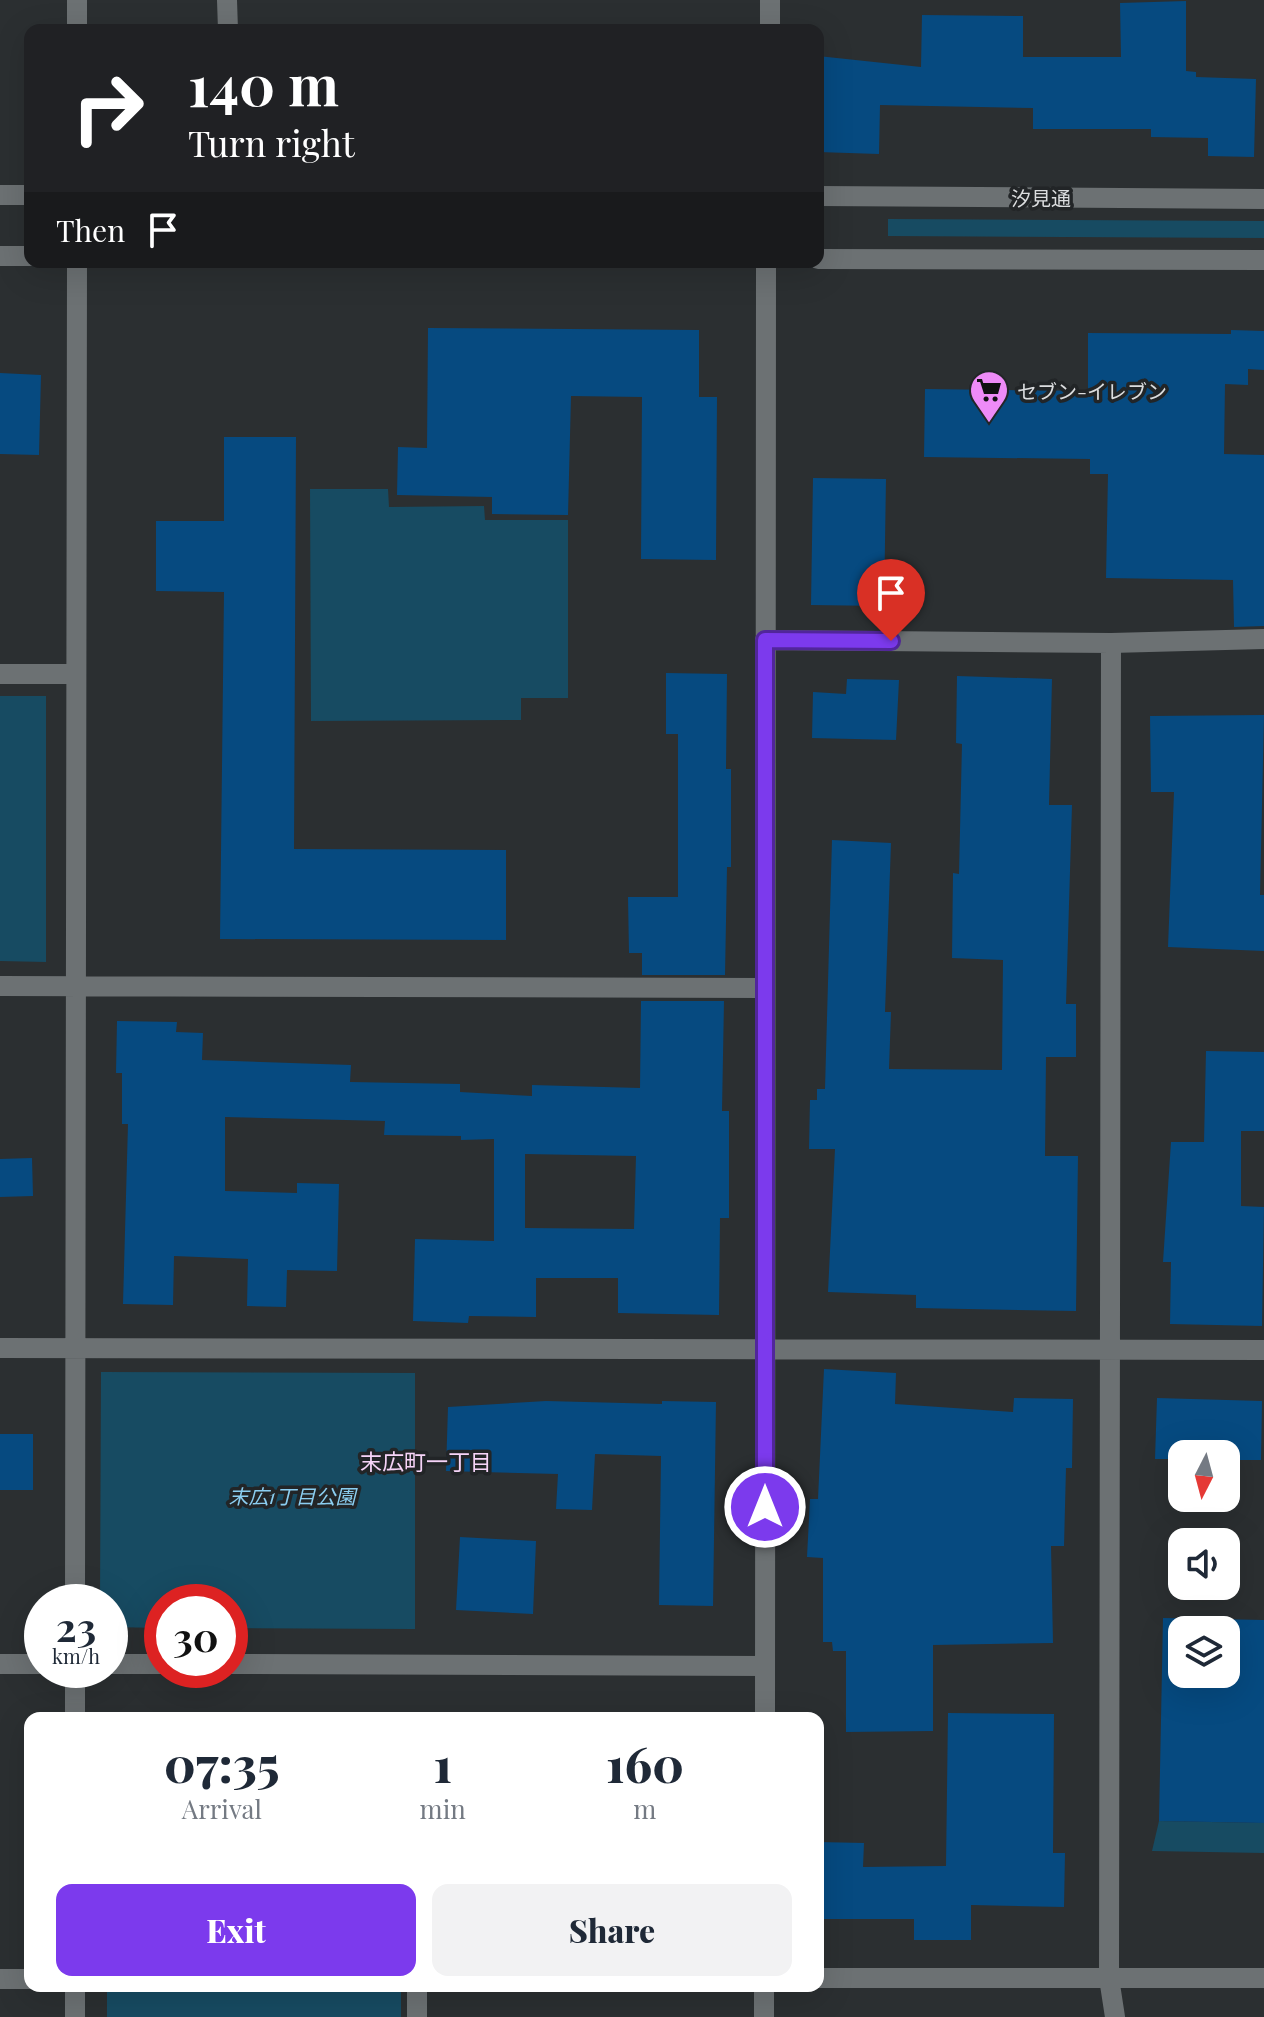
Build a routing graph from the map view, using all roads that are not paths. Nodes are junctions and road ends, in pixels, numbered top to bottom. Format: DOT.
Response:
graph roads {
  1 [pos="77,0"];
  2 [pos="227,0"];
  3 [pos="770,0"];
  4 [pos="77,24"];
  5 [pos="228,24"];
  6 [pos="770,24"];
  7 [pos="0,195"];
  8 [pos="24,195"];
  9 [pos="824,196"];
  10 [pos="1264,199"];
  11 [pos="0,256"];
  12 [pos="24,256"];
  13 [pos="824,259"];
  14 [pos="1264,260"];
  15 [pos="77,268"];
  16 [pos="766,268"];
  17 [pos="1264,639"];
  18 [pos="765,640"];
  19 [pos="1111,643"];
  20 [pos="0,674"];
  21 [pos="76,674"];
  22 [pos="0,986"];
  23 [pos="76,986"];
  24 [pos="765,988"];
  25 [pos="0,1348"];
  26 [pos="75,1348"];
  27 [pos="765,1349"];
  28 [pos="1110,1350"];
  29 [pos="1264,1350"];
  30 [pos="75,1584"];
  31 [pos="0,1664"];
  32 [pos="24,1664"];
  33 [pos="248,1664"];
  34 [pos="765,1666"];
  35 [pos="75,1688"];
  36 [pos="75,1712"];
  37 [pos="765,1712"];
  38 [pos="824,1978"];
  39 [pos="1109,1978"];
  40 [pos="1264,1978"];
  41 [pos="0,1979"];
  42 [pos="24,1979"];
  43 [pos="75,1992"];
  44 [pos="417,1992"];
  45 [pos="764,1992"];
  46 [pos="75,2017"];
  47 [pos="417,2017"];
  48 [pos="764,2017"];
  49 [pos="1115,2017"];
  1 -- 4 [label="street"];
  2 -- 5 [label="street"];
  3 -- 6 [label="street"];
  7 -- 8 [label="street"];
  9 -- 10 [label="street, 汐見通"];
  11 -- 12 [label="street"];
  13 -- 14 [label="street"];
  15 -- 21 [label="street"];
  16 -- 18 [label="street"];
  17 -- 19 [label="street"];
  18 -- 19 [label="street"];
  18 -- 24 [label="street"];
  19 -- 28 [label="street"];
  20 -- 21 [label="street"];
  21 -- 23 [label="street"];
  22 -- 23 [label="street"];
  23 -- 24 [label="street"];
  23 -- 26 [label="street"];
  24 -- 27 [label="street"];
  25 -- 26 [label="street"];
  26 -- 27 [label="street"];
  26 -- 30 [label="street"];
  27 -- 28 [label="street"];
  27 -- 34 [label="street"];
  28 -- 29 [label="street"];
  28 -- 39 [label="street"];
  31 -- 32 [label="street"];
  33 -- 34 [label="street"];
  34 -- 37 [label="street"];
  35 -- 36 [label="street"];
  38 -- 39 [label="street"];
  39 -- 40 [label="street"];
  39 -- 49 [label="street"];
  41 -- 42 [label="street"];
  43 -- 46 [label="street"];
  44 -- 47 [label="street"];
  45 -- 48 [label="street"];
}
